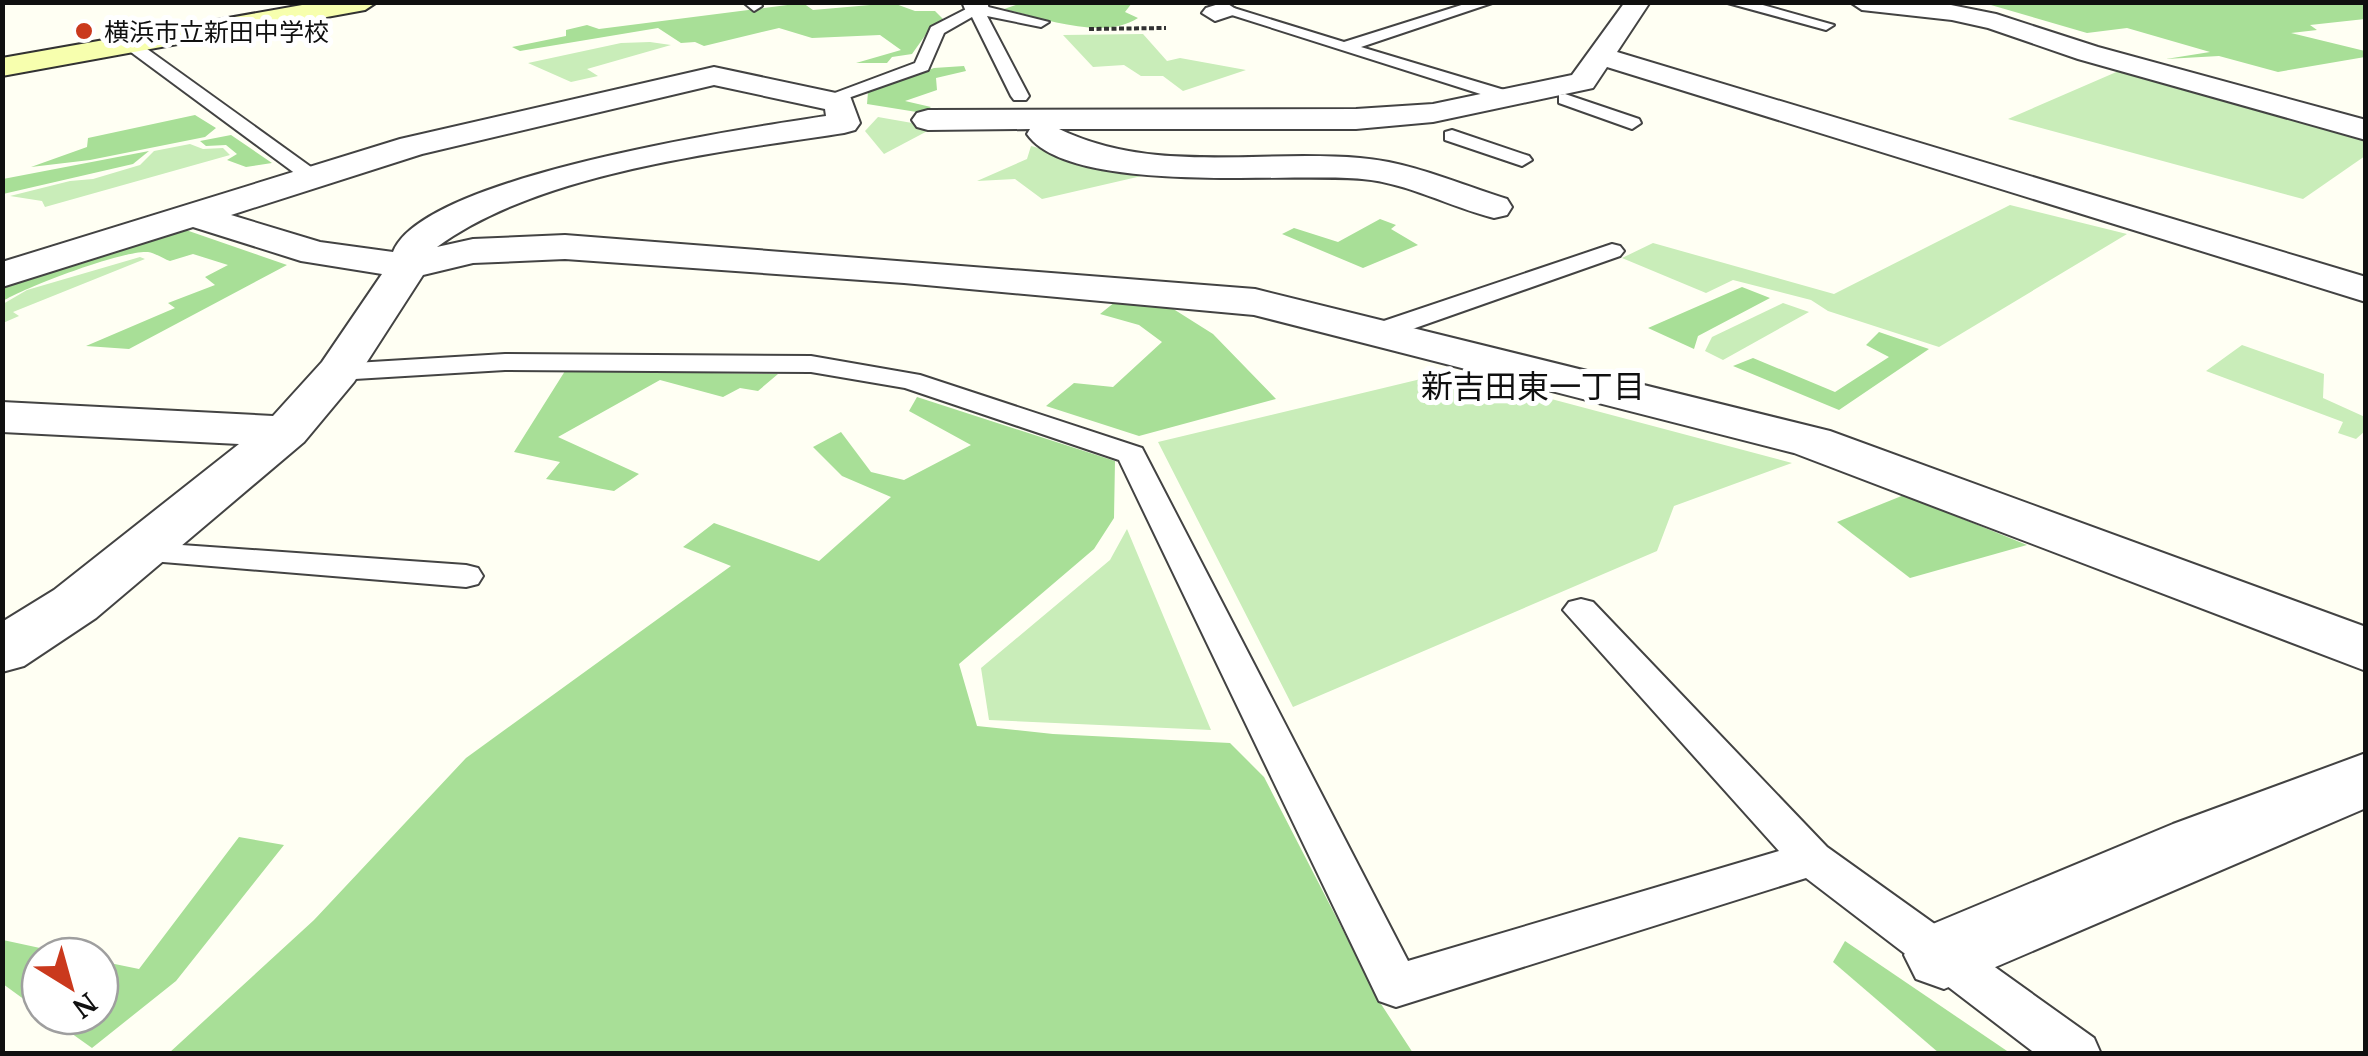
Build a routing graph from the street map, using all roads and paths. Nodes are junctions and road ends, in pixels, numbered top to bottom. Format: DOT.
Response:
graph roads {
  1 [pos="365,2"];
  2 [pos="1254,2"];
  3 [pos="1488,2"];
  4 [pos="1638,2"];
  5 [pos="1732,2"];
  6 [pos="1862,2"];
  7 [pos="1972,2"];
  8 [pos="975,6"];
  9 [pos="1220,12"];
  10 [pos="1042,22"];
  11 [pos="1826,25"];
  12 [pos="130,44"];
  13 [pos="1346,46"];
  14 [pos="1603,57"];
  15 [pos="2,67"];
  16 [pos="2164,71"];
  17 [pos="1652,72"];
  18 [pos="2366,95"];
  19 [pos="1515,99"];
  20 [pos="1564,100"];
  21 [pos="841,103"];
  22 [pos="1021,108"];
  23 [pos="2295,110"];
  24 [pos="928,120"];
  25 [pos="1632,123"];
  26 [pos="2366,130"];
  27 [pos="1452,136"];
  28 [pos="1522,160"];
  29 [pos="1365,168"];
  30 [pos="311,176"];
  31 [pos="1494,207"];
  32 [pos="189,214"];
  33 [pos="1612,250"];
  34 [pos="408,266"];
  35 [pos="2,275"];
  36 [pos="2366,290"];
  37 [pos="1375,333"];
  38 [pos="338,372"];
  39 [pos="2,417"];
  40 [pos="286,431"];
  41 [pos="139,552"];
  42 [pos="466,576"];
  43 [pos="1581,610"];
  44 [pos="2366,650"];
  45 [pos="2,651"];
  46 [pos="2366,779"];
  47 [pos="1812,860"];
  48 [pos="1944,956"];
  49 [pos="2076,1054"];
  1 -- 12 [label="street"];
  2 -- 9 [label="lane"];
  3 -- 13 [label="lane"];
  4 -- 14 [label="street"];
  5 -- 11 [label="lane"];
  6 -- 16 [label="street"];
  7 -- 16 [label="street"];
  8 -- 10 [label="lane"];
  8 -- 21 [label="lane"];
  8 -- 22 [label="lane"];
  9 -- 10 [label="path"];
  9 -- 13 [label="lane"];
  12 -- 15 [label="street"];
  12 -- 30 [label="lane"];
  13 -- 19 [label="lane"];
  14 -- 17 [label="street"];
  14 -- 19 [label="street"];
  16 -- 23 [label="street"];
  17 -- 20 [label="street"];
  17 -- 36 [label="street"];
  18 -- 23 [label="street"];
  19 -- 22 [label="street"];
  20 -- 25 [label="lane"];
  20 -- 27 [label="street"];
  21 -- 30 [label="street"];
  21 -- 34 [label="street"];
  22 -- 24 [label="street"];
  22 -- 29 [label="street"];
  23 -- 26 [label="street"];
  27 -- 28 [label="lane"];
  27 -- 29 [label="street"];
  29 -- 31 [label="street"];
  30 -- 32 [label="street"];
  32 -- 34 [label="street"];
  32 -- 35 [label="street"];
  33 -- 37 [label="lane"];
  34 -- 37 [label="street"];
  34 -- 38 [label="street"];
  37 -- 44 [label="street"];
  38 -- 40 [label="street"];
  38 -- 47 [label="lane"];
  39 -- 40 [label="street"];
  40 -- 41 [label="street"];
  41 -- 42 [label="lane"];
  41 -- 45 [label="street"];
  43 -- 47 [label="lane"];
  46 -- 48 [label="street"];
  47 -- 48 [label="lane"];
  48 -- 49 [label="lane"];
}
